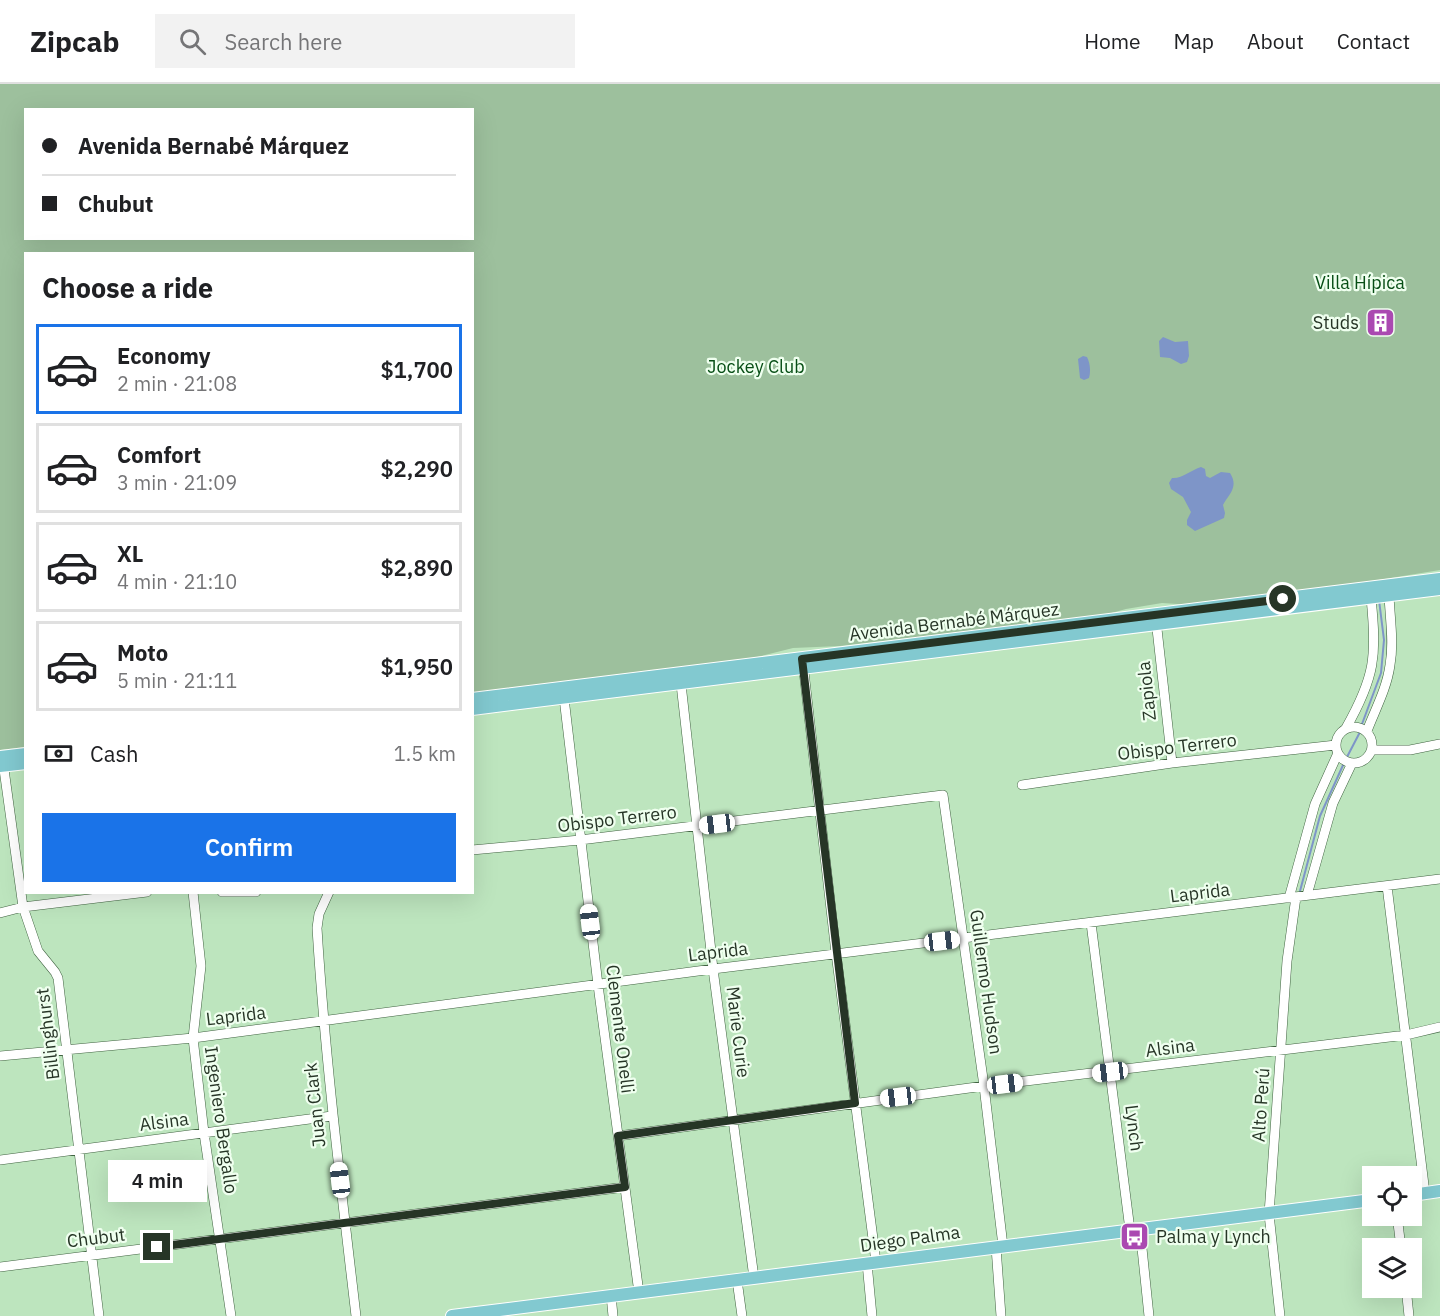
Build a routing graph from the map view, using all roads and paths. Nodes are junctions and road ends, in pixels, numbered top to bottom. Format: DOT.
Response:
graph roads {
  1 [pos="1440,579"];
  2 [pos="1440,589"];
  3 [pos="1389,595"];
  4 [pos="1371,598"];
  5 [pos="1156,620"];
  6 [pos="803,664"];
  7 [pos="681,684"];
  8 [pos="564,698"];
  9 [pos="474,699"];
  10 [pos="474,709"];
  11 [pos="1346,728"];
  12 [pos="1367,731"];
  13 [pos="1440,744"];
  14 [pos="1337,749"];
  15 [pos="1372,750"];
  16 [pos="24,755"];
  17 [pos="1,761"];
  18 [pos="24,763"];
  19 [pos="1172,763"];
  20 [pos="1352,763"];
  21 [pos="1022,785"];
  22 [pos="944,795"];
  23 [pos="821,811"];
  24 [pos="697,826"];
  25 [pos="579,840"];
  26 [pos="474,850"];
  27 [pos="1440,879"];
  28 [pos="1387,886"];
  29 [pos="130,894"];
  30 [pos="193,894"];
  31 [pos="328,894"];
  32 [pos="1307,895"];
  33 [pos="1293,898"];
  34 [pos="23,907"];
  35 [pos="0,913"];
  36 [pos="1091,923"];
  37 [pos="964,938"];
  38 [pos="836,953"];
  39 [pos="713,969"];
  40 [pos="598,985"];
  41 [pos="323,1022"];
  42 [pos="1440,1028"];
  43 [pos="1406,1035"];
  44 [pos="193,1038"];
  45 [pos="66,1050"];
  46 [pos="1281,1051"];
  47 [pos="0,1056"];
  48 [pos="1110,1072"];
  49 [pos="984,1086"];
  50 [pos="855,1103"];
  51 [pos="332,1116"];
  52 [pos="733,1119"];
  53 [pos="204,1133"];
  54 [pos="618,1136"];
  55 [pos="79,1150"];
  56 [pos="0,1160"];
  57 [pos="625,1187"];
  58 [pos="1440,1191"];
  59 [pos="1422,1193"];
  60 [pos="1425,1193"];
  61 [pos="1362,1201"];
  62 [pos="1269,1214"];
  63 [pos="345,1223"];
  64 [pos="1135,1229"];
  65 [pos="220,1239"];
  66 [pos="1000,1246"];
  67 [pos="93,1255"];
  68 [pos="871,1263"];
  69 [pos="0,1267"];
  70 [pos="754,1278"];
  71 [pos="737,1280"];
  72 [pos="639,1293"];
  73 [pos="611,1295"];
  74 [pos="1407,1298"];
  75 [pos="488,1314"];
  76 [pos="99,1316"];
  77 [pos="231,1316"];
  78 [pos="356,1316"];
  79 [pos="452,1316"];
  80 [pos="613,1316"];
  81 [pos="742,1316"];
  82 [pos="872,1316"];
  83 [pos="1001,1316"];
  84 [pos="1149,1316"];
  85 [pos="1280,1316"];
  86 [pos="1409,1316"];
  1 -- 5 [label="main road, Avenida Bernabé Márquez"];
  2 -- 3 [label="main road, Avenida Bernabé Márquez"];
  3 -- 4 [label="main road, Avenida Bernabé Márquez"];
  3 -- 12 [label="street"];
  4 -- 5 [label="main road, Avenida Bernabé Márquez"];
  4 -- 11 [label="street"];
  5 -- 6 [label="main road, Avenida Bernabé Márquez"];
  5 -- 19 [label="street, Zapiola"];
  6 -- 7 [label="main road, Avenida Bernabé Márquez"];
  6 -- 9 [label="main road, Avenida Bernabé Márquez"];
  6 -- 23 [label="street"];
  7 -- 8 [label="main road, Avenida Bernabé Márquez"];
  7 -- 24 [label="street, Marie Curie"];
  8 -- 10 [label="main road, Avenida Bernabé Márquez"];
  8 -- 25 [label="street, Clemente Onelli"];
  11 -- 12 [label="street"];
  11 -- 14 [label="street"];
  12 -- 15 [label="street"];
  13 -- 15 [label="street"];
  14 -- 19 [label="street, Obispo Terrero"];
  14 -- 20 [label="street"];
  14 -- 33 [label="street, Alto Perú"];
  15 -- 20 [label="street"];
  16 -- 17 [label="main road"];
  17 -- 18 [label="main road"];
  17 -- 34 [label="street, Billinghurst"];
  19 -- 21 [label="street, Obispo Terrero"];
  20 -- 32 [label="street"];
  22 -- 23 [label="street, Obispo Terrero"];
  22 -- 37 [label="street, Guillermo Hudson"];
  23 -- 24 [label="street, Obispo Terrero"];
  23 -- 38 [label="street"];
  24 -- 25 [label="street, Obispo Terrero"];
  24 -- 39 [label="street, Marie Curie"];
  25 -- 26 [label="street, Obispo Terrero"];
  25 -- 40 [label="street, Clemente Onelli"];
  27 -- 28 [label="street, Laprida"];
  28 -- 32 [label="street, Laprida"];
  28 -- 43 [label="street"];
  29 -- 34 [label="street"];
  30 -- 44 [label="street, Ingeniero Bergallo"];
  31 -- 41 [label="street, Juan Clark"];
  32 -- 33 [label="street, Laprida"];
  33 -- 36 [label="street, Laprida"];
  33 -- 46 [label="street, Alto Perú"];
  34 -- 35 [label="street"];
  34 -- 45 [label="street, Billinghurst"];
  36 -- 37 [label="street, Laprida"];
  36 -- 48 [label="street, Lynch"];
  37 -- 38 [label="street, Laprida"];
  37 -- 49 [label="street, Guillermo Hudson"];
  38 -- 39 [label="street, Laprida"];
  38 -- 50 [label="street"];
  39 -- 40 [label="street, Laprida"];
  39 -- 52 [label="street, Marie Curie"];
  40 -- 41 [label="street, Laprida"];
  40 -- 54 [label="street, Clemente Onelli"];
  41 -- 44 [label="street, Laprida"];
  41 -- 51 [label="street, Juan Clark"];
  42 -- 43 [label="street, Alsina"];
  43 -- 46 [label="street, Alsina"];
  43 -- 60 [label="street"];
  44 -- 45 [label="street, Laprida"];
  44 -- 53 [label="street, Ingeniero Bergallo"];
  45 -- 47 [label="street, Laprida"];
  45 -- 55 [label="street, Billinghurst"];
  46 -- 48 [label="street, Alsina"];
  46 -- 62 [label="street, Alto Perú"];
  48 -- 49 [label="street, Alsina"];
  48 -- 64 [label="street, Lynch"];
  49 -- 50 [label="street, Alsina"];
  49 -- 66 [label="street, Guillermo Hudson"];
  50 -- 52 [label="street, Alsina"];
  50 -- 68 [label="street"];
  51 -- 53 [label="street, Alsina"];
  51 -- 63 [label="street, Juan Clark"];
  52 -- 54 [label="street, Alsina"];
  52 -- 70 [label="street, Marie Curie"];
  53 -- 55 [label="street, Alsina"];
  53 -- 65 [label="street, Ingeniero Bergallo"];
  54 -- 57 [label="street, Clemente Onelli"];
  55 -- 56 [label="street, Alsina"];
  55 -- 67 [label="street, Billinghurst"];
  57 -- 63 [label="street, Chubut"];
  57 -- 72 [label="street, Clemente Onelli"];
  58 -- 60 [label="main road"];
  59 -- 60 [label="main road"];
  61 -- 62 [label="main road, Diego Palma"];
  62 -- 64 [label="main road, Diego Palma"];
  62 -- 85 [label="street, Alto Perú"];
  63 -- 65 [label="street, Chubut"];
  63 -- 78 [label="street, Juan Clark"];
  64 -- 66 [label="main road, Diego Palma"];
  64 -- 84 [label="street, Lynch"];
  65 -- 67 [label="street, Chubut"];
  65 -- 77 [label="street, Ingeniero Bergallo"];
  66 -- 68 [label="main road, Diego Palma"];
  66 -- 83 [label="street, Guillermo Hudson"];
  67 -- 69 [label="street, Chubut"];
  67 -- 76 [label="street, Billinghurst"];
  68 -- 70 [label="main road, Diego Palma"];
  68 -- 82 [label="street"];
  70 -- 71 [label="main road, Diego Palma"];
  71 -- 72 [label="main road, Diego Palma"];
  71 -- 81 [label="street"];
  72 -- 73 [label="main road, Diego Palma"];
  73 -- 75 [label="main road, Diego Palma"];
  73 -- 80 [label="street"];
  74 -- 86 [label="street"];
  75 -- 79 [label="main road, Diego Palma"];
}
